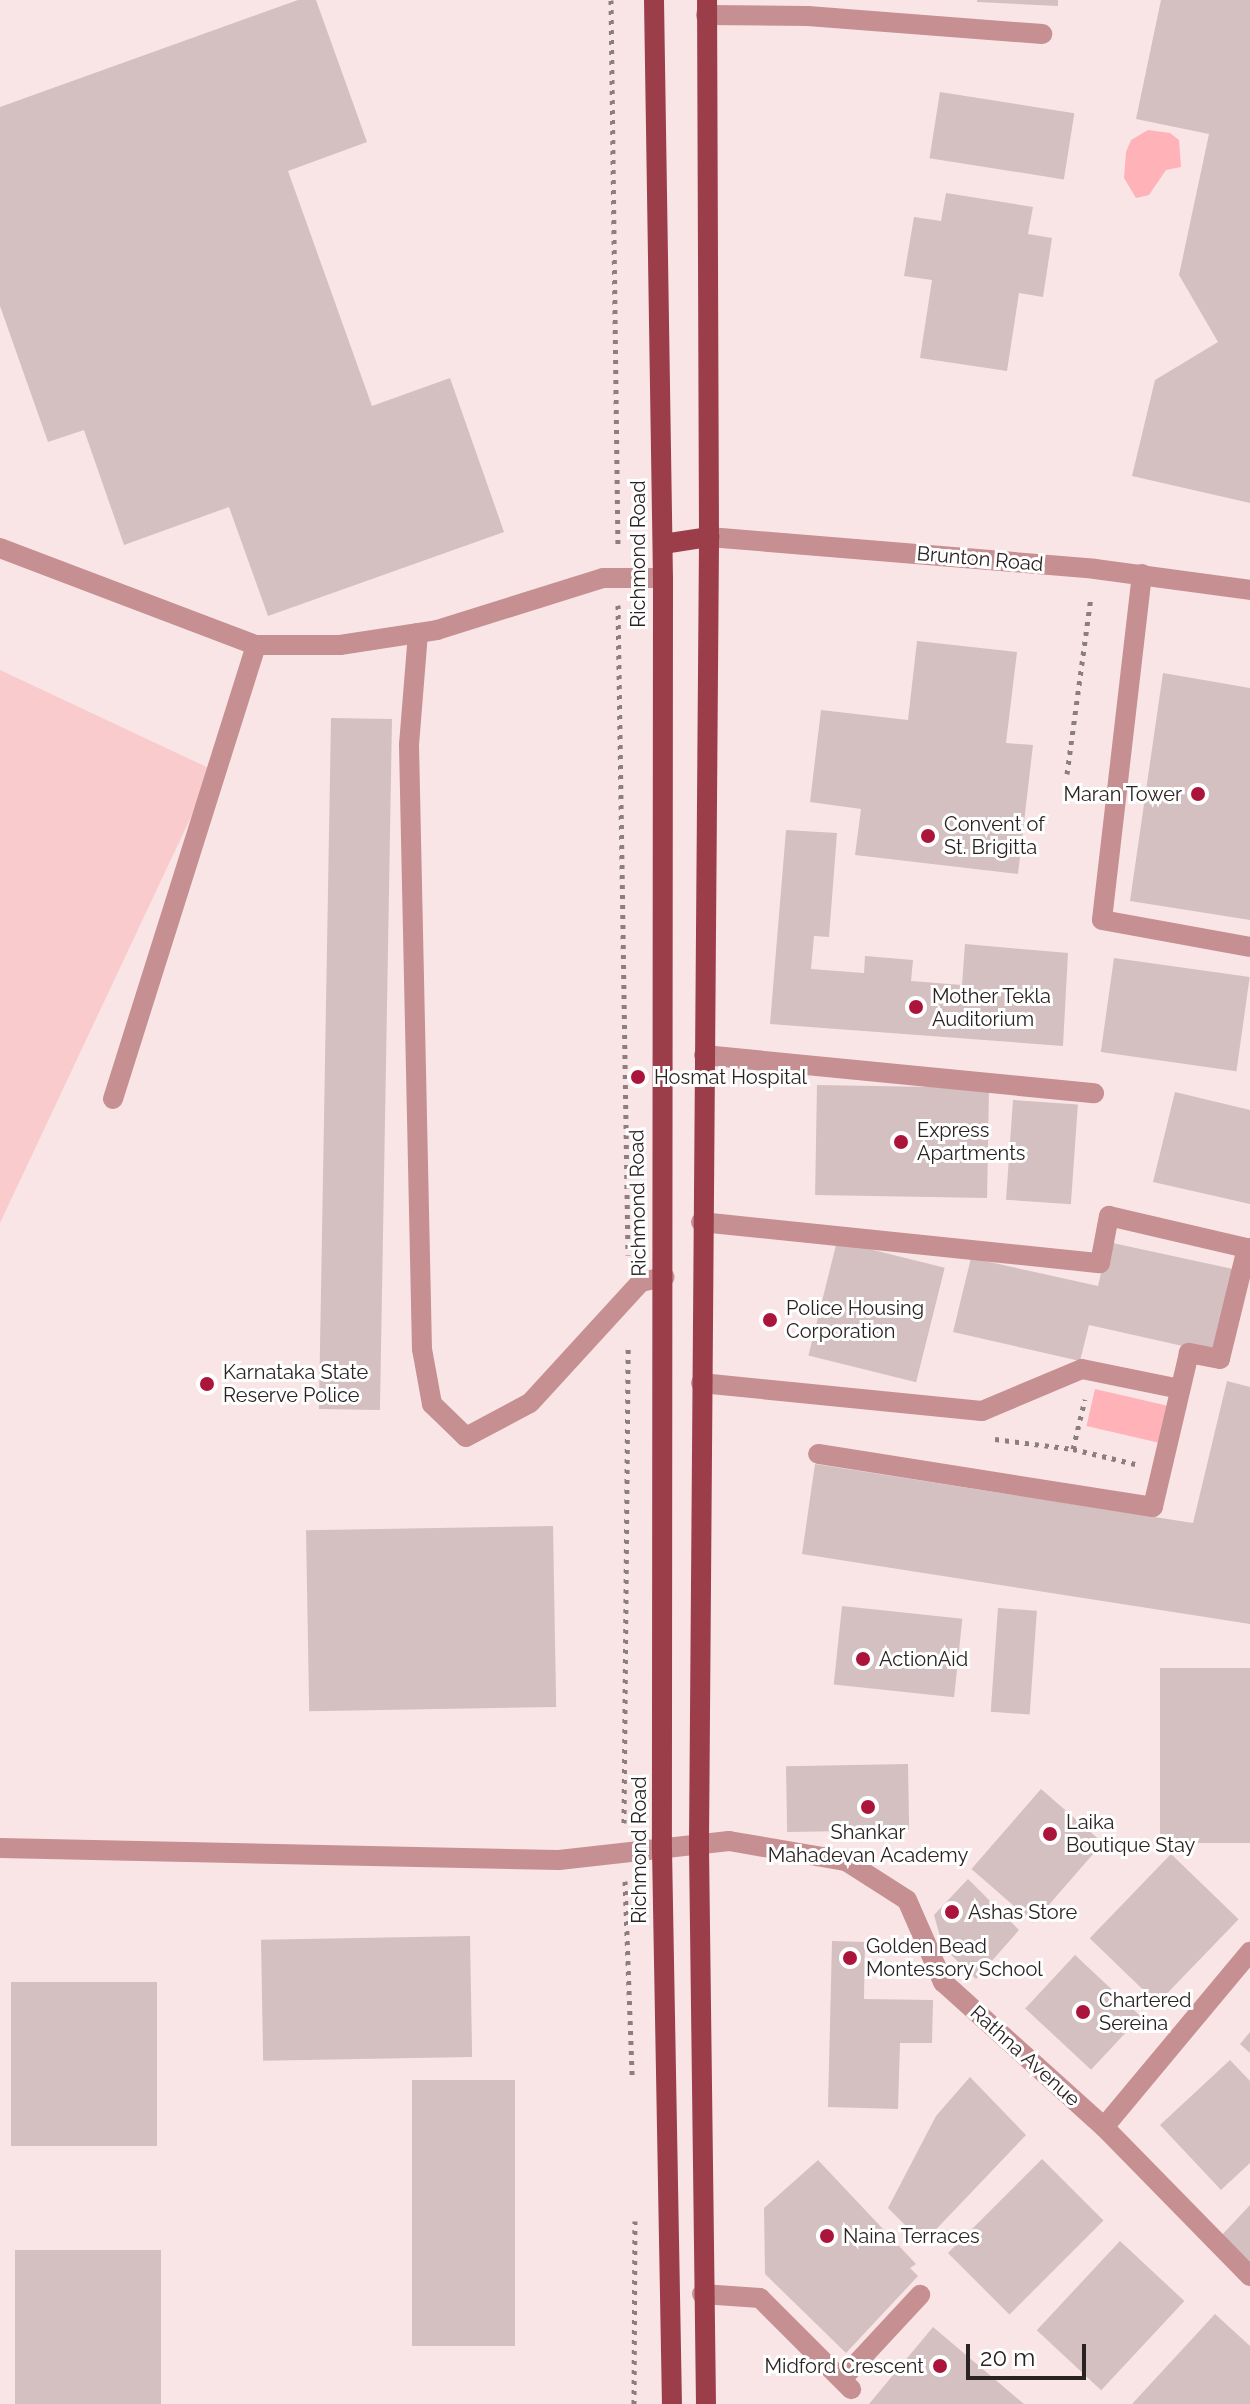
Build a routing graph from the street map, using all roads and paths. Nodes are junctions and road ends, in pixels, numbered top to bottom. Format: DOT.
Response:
graph roads {
  1 [pos="611,0"];
  2 [pos="654,0"];
  3 [pos="706,8"];
  4 [pos="809,8"];
  5 [pos="1042,34"];
  6 [pos="709,537"];
  7 [pos="663,544"];
  8 [pos="0,548"];
  9 [pos="1142,574"];
  10 [pos="618,578"];
  11 [pos="663,578"];
  12 [pos="1250,590"];
  13 [pos="1089,607"];
  14 [pos="418,633"];
  15 [pos="256,645"];
  16 [pos="1067,774"];
  17 [pos="1250,947"];
  18 [pos="704,1055"];
  19 [pos="1094,1093"];
  20 [pos="113,1099"];
  21 [pos="701,1222"];
  22 [pos="664,1277"];
  23 [pos="629,1294"];
  24 [pos="701,1383"];
  25 [pos="1180,1389"];
  26 [pos="818,1454"];
  27 [pos="701,1522"];
  28 [pos="664,1523"];
  29 [pos="699,1844"];
  30 [pos="0,1848"];
  31 [pos="662,1850"];
  32 [pos="624,1856"];
  33 [pos="1250,1952"];
  34 [pos="632,2078"];
  35 [pos="1104,2127"];
  36 [pos="635,2218"];
  37 [pos="1250,2276"];
  38 [pos="702,2294"];
  39 [pos="920,2295"];
  40 [pos="634,2404"];
  41 [pos="672,2404"];
  42 [pos="706,2404"];
  1 -- 10 [label="path"];
  2 -- 7 [label="main road, Richmond Road"];
  3 -- 4 [label="street"];
  3 -- 6 [label="main road"];
  4 -- 5 [label="street"];
  6 -- 7 [label="main road"];
  6 -- 9 [label="street, Brunton Road"];
  6 -- 18 [label="main road"];
  7 -- 11 [label="main road, Richmond Road"];
  8 -- 15 [label="street"];
  9 -- 12 [label="street, Brunton Road"];
  9 -- 17 [label="street"];
  10 -- 11 [label="street"];
  10 -- 14 [label="street"];
  10 -- 23 [label="path"];
  11 -- 22 [label="main road, Richmond Road"];
  13 -- 16 [label="path"];
  14 -- 15 [label="street"];
  14 -- 23 [label="street"];
  15 -- 20 [label="street"];
  18 -- 19 [label="street"];
  18 -- 21 [label="main road"];
  21 -- 24 [label="main road"];
  21 -- 25 [label="street"];
  22 -- 23 [label="street"];
  22 -- 28 [label="main road, Richmond Road"];
  23 -- 32 [label="path"];
  24 -- 25 [label="street"];
  24 -- 27 [label="main road"];
  25 -- 26 [label="street"];
  27 -- 28 [label="main road"];
  27 -- 29 [label="main road"];
  28 -- 31 [label="main road, Richmond Road"];
  29 -- 31 [label="street, Rathna Avenue"];
  29 -- 35 [label="street, Rathna Avenue"];
  29 -- 38 [label="main road"];
  30 -- 32 [label="street, Rathna Avenue"];
  31 -- 32 [label="street, Rathna Avenue"];
  31 -- 41 [label="main road, Richmond Road"];
  32 -- 34 [label="path"];
  33 -- 35 [label="street"];
  35 -- 37 [label="street, Rathna Avenue"];
  36 -- 40 [label="path"];
  38 -- 39 [label="street"];
  38 -- 42 [label="main road"];
}
